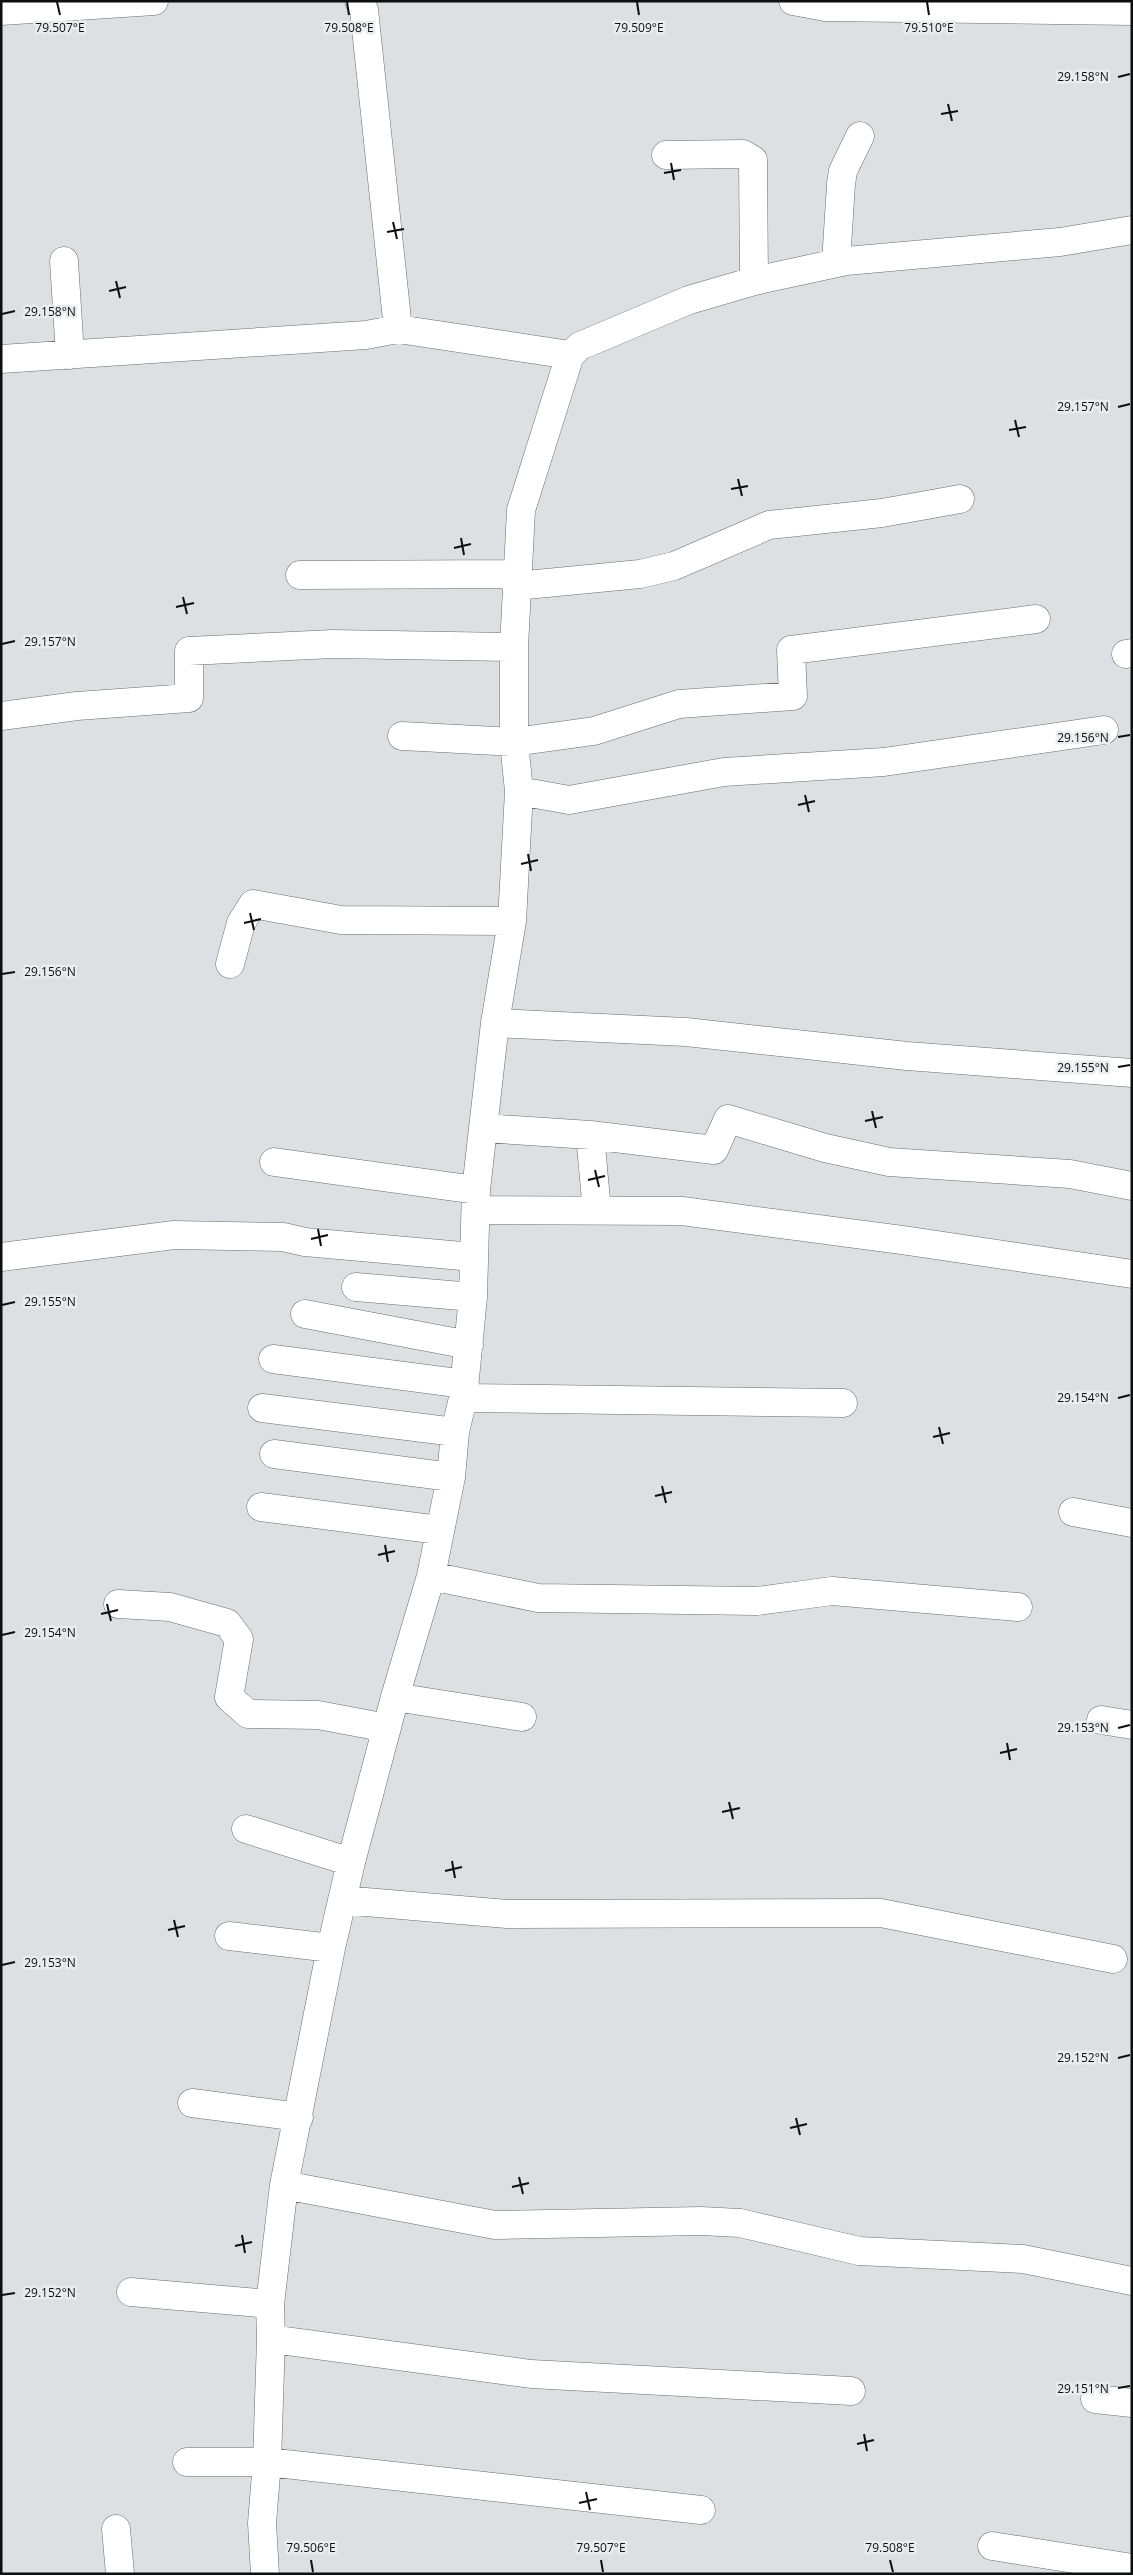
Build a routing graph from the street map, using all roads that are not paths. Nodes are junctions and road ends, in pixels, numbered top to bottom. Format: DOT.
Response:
graph roads {
  1 [pos="154,1"];
  2 [pos="359,1"];
  3 [pos="793,1"];
  4 [pos="1,11"];
  5 [pos="1132,11"];
  6 [pos="860,136"];
  7 [pos="666,155"];
  8 [pos="1132,230"];
  9 [pos="64,261"];
  10 [pos="836,263"];
  11 [pos="754,281"];
  12 [pos="398,328"];
  13 [pos="70,355"];
  14 [pos="570,355"];
  15 [pos="1,359"];
  16 [pos="960,499"];
  17 [pos="300,575"];
  18 [pos="516,580"];
  19 [pos="1036,618"];
  20 [pos="514,647"];
  21 [pos="1,716"];
  22 [pos="1104,730"];
  23 [pos="402,736"];
  24 [pos="514,742"];
  25 [pos="519,791"];
  26 [pos="512,921"];
  27 [pos="230,964"];
  28 [pos="495,1023"];
  29 [pos="1132,1073"];
  30 [pos="483,1128"];
  31 [pos="590,1135"];
  32 [pos="274,1162"];
  33 [pos="1132,1186"];
  34 [pos="476,1200"];
  35 [pos="597,1211"];
  36 [pos="474,1257"];
  37 [pos="1,1258"];
  38 [pos="1132,1274"];
  39 [pos="356,1288"];
  40 [pos="473,1297"];
  41 [pos="305,1314"];
  42 [pos="469,1345"];
  43 [pos="273,1359"];
  44 [pos="464,1391"];
  45 [pos="843,1403"];
  46 [pos="262,1408"];
  47 [pos="455,1432"];
  48 [pos="274,1454"];
  49 [pos="451,1477"];
  50 [pos="261,1507"];
  51 [pos="1073,1512"];
  52 [pos="1132,1523"];
  53 [pos="439,1530"];
  54 [pos="431,1576"];
  55 [pos="118,1604"];
  56 [pos="1018,1607"];
  57 [pos="394,1697"];
  58 [pos="522,1717"];
  59 [pos="1101,1720"];
  60 [pos="1132,1725"];
  61 [pos="387,1728"];
  62 [pos="246,1829"];
  63 [pos="351,1862"];
  64 [pos="342,1900"];
  65 [pos="229,1936"];
  66 [pos="331,1948"];
  67 [pos="1113,1959"];
  68 [pos="192,2103"];
  69 [pos="299,2117"];
  70 [pos="284,2185"];
  71 [pos="1132,2281"];
  72 [pos="131,2292"];
  73 [pos="270,2304"];
  74 [pos="271,2338"];
  75 [pos="851,2391"];
  76 [pos="1095,2399"];
  77 [pos="1132,2403"];
  78 [pos="187,2462"];
  79 [pos="267,2462"];
  80 [pos="702,2510"];
  81 [pos="116,2529"];
  82 [pos="992,2546"];
  83 [pos="1132,2568"];
  84 [pos="120,2574"];
  85 [pos="265,2574"];
  1 -- 4 [label="street"];
  2 -- 12 [label="street"];
  3 -- 5 [label="street"];
  6 -- 10 [label="street"];
  7 -- 11 [label="street"];
  8 -- 10 [label="street"];
  9 -- 13 [label="street"];
  10 -- 11 [label="street"];
  11 -- 14 [label="street"];
  12 -- 13 [label="street"];
  12 -- 14 [label="street"];
  13 -- 15 [label="street"];
  14 -- 18 [label="street"];
  16 -- 18 [label="street"];
  17 -- 18 [label="street"];
  18 -- 20 [label="street"];
  19 -- 24 [label="street"];
  20 -- 21 [label="street"];
  20 -- 24 [label="street"];
  22 -- 25 [label="street"];
  23 -- 24 [label="street"];
  24 -- 25 [label="street"];
  25 -- 26 [label="street"];
  26 -- 27 [label="street"];
  26 -- 28 [label="street"];
  28 -- 29 [label="street"];
  28 -- 30 [label="street"];
  30 -- 31 [label="street"];
  30 -- 34 [label="street"];
  31 -- 33 [label="street"];
  31 -- 35 [label="street"];
  32 -- 34 [label="street"];
  34 -- 35 [label="street"];
  34 -- 36 [label="street"];
  35 -- 38 [label="street"];
  36 -- 37 [label="street"];
  36 -- 40 [label="street"];
  39 -- 40 [label="street"];
  40 -- 42 [label="street"];
  41 -- 42 [label="street"];
  42 -- 44 [label="street"];
  43 -- 44 [label="street"];
  44 -- 45 [label="street"];
  44 -- 47 [label="street"];
  46 -- 47 [label="street"];
  47 -- 49 [label="street"];
  48 -- 49 [label="street"];
  49 -- 53 [label="street"];
  50 -- 53 [label="street"];
  51 -- 52 [label="street"];
  53 -- 54 [label="street"];
  54 -- 56 [label="street"];
  54 -- 57 [label="street"];
  55 -- 61 [label="street"];
  57 -- 58 [label="street"];
  57 -- 61 [label="street"];
  59 -- 60 [label="street"];
  61 -- 63 [label="street"];
  62 -- 63 [label="street"];
  63 -- 64 [label="street"];
  64 -- 66 [label="street"];
  64 -- 67 [label="street"];
  65 -- 66 [label="street"];
  66 -- 69 [label="street"];
  68 -- 69 [label="street"];
  69 -- 70 [label="street"];
  70 -- 71 [label="street"];
  70 -- 73 [label="street"];
  72 -- 73 [label="street"];
  73 -- 74 [label="street"];
  74 -- 75 [label="street"];
  74 -- 79 [label="street"];
  76 -- 77 [label="street"];
  78 -- 79 [label="street"];
  79 -- 80 [label="street"];
  79 -- 85 [label="street"];
  81 -- 84 [label="street"];
  82 -- 83 [label="street"];
}
